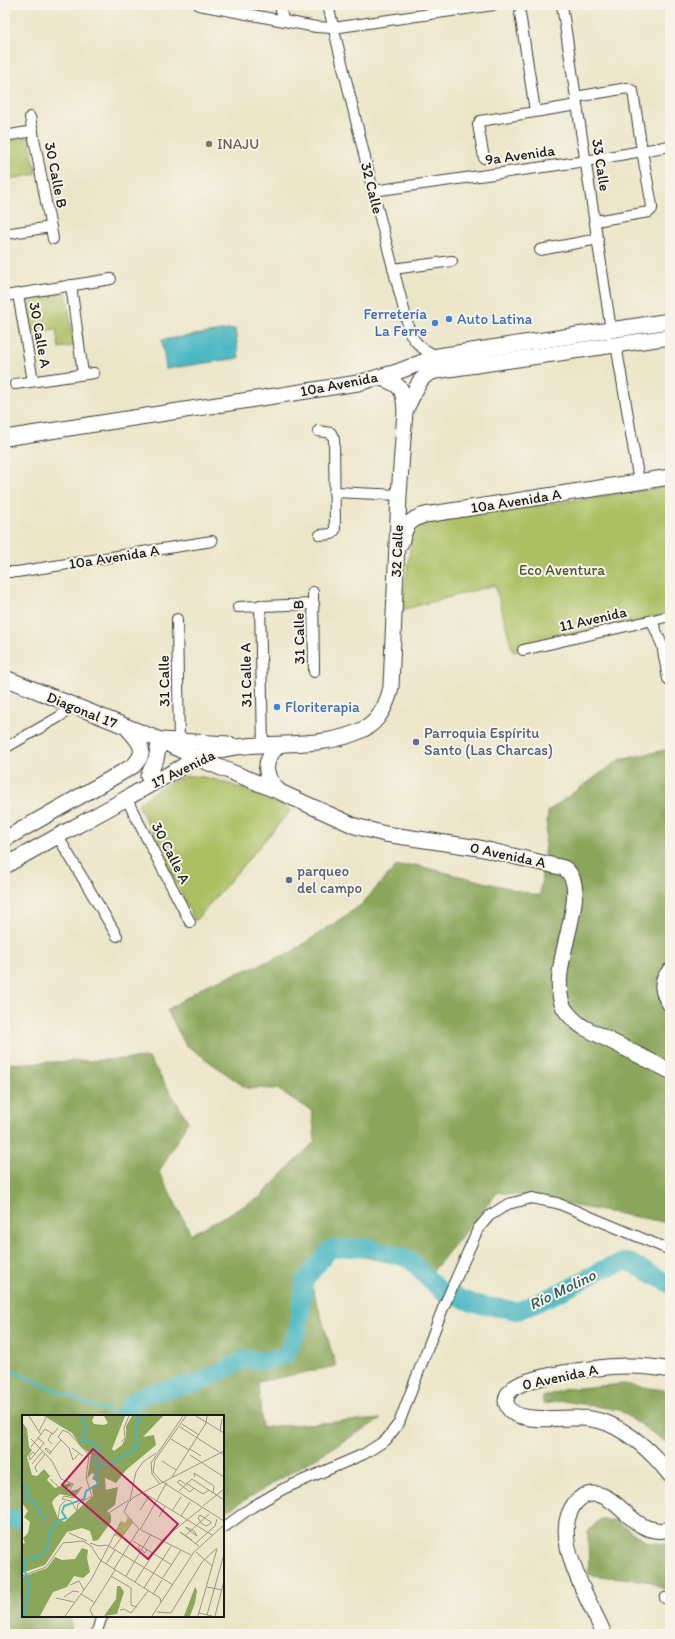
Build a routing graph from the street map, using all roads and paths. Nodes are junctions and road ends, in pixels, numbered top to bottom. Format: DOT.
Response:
graph roads {
  1 [pos="199,5"];
  2 [pos="280,5"];
  3 [pos="328,5"];
  4 [pos="493,5"];
  5 [pos="562,5"];
  6 [pos="520,13"];
  7 [pos="283,20"];
  8 [pos="333,28"];
  9 [pos="576,100"];
  10 [pos="535,111"];
  11 [pos="30,118"];
  12 [pos="33,131"];
  13 [pos="5,136"];
  14 [pos="670,146"];
  15 [pos="642,151"];
  16 [pos="484,158"];
  17 [pos="586,161"];
  18 [pos="373,191"];
  19 [pos="595,220"];
  20 [pos="51,227"];
  21 [pos="5,234"];
  22 [pos="53,238"];
  23 [pos="598,239"];
  24 [pos="540,250"];
  25 [pos="452,261"];
  26 [pos="393,269"];
  27 [pos="111,279"];
  28 [pos="71,285"];
  29 [pos="18,294"];
  30 [pos="5,296"];
  31 [pos="670,321"];
  32 [pos="614,337"];
  33 [pos="670,337"];
  34 [pos="438,356"];
  35 [pos="94,373"];
  36 [pos="83,374"];
  37 [pos="378,378"];
  38 [pos="33,381"];
  39 [pos="15,384"];
  40 [pos="405,411"];
  41 [pos="318,431"];
  42 [pos="5,438"];
  43 [pos="670,477"];
  44 [pos="638,482"];
  45 [pos="334,492"];
  46 [pos="399,495"];
  47 [pos="320,535"];
  48 [pos="212,541"];
  49 [pos="396,566"];
  50 [pos="5,572"];
  51 [pos="17,572"];
  52 [pos="5,579"];
  53 [pos="313,592"];
  54 [pos="314,604"];
  55 [pos="260,605"];
  56 [pos="238,606"];
  57 [pos="670,616"];
  58 [pos="177,619"];
  59 [pos="652,621"];
  60 [pos="523,650"];
  61 [pos="314,672"];
  62 [pos="5,678"];
  63 [pos="668,679"];
  64 [pos="70,706"];
  65 [pos="375,720"];
  66 [pos="128,729"];
  67 [pos="160,740"];
  68 [pos="179,742"];
  69 [pos="259,745"];
  70 [pos="279,745"];
  71 [pos="5,748"];
  72 [pos="197,758"];
  73 [pos="130,768"];
  74 [pos="148,776"];
  75 [pos="140,790"];
  76 [pos="280,792"];
  77 [pos="126,798"];
  78 [pos="57,835"];
  79 [pos="5,840"];
  80 [pos="5,866"];
  81 [pos="190,922"];
  82 [pos="117,936"];
  83 [pos="670,971"];
  84 [pos="670,1004"];
  85 [pos="670,1071"];
  86 [pos="670,1250"];
  87 [pos="670,1370"];
  88 [pos="670,1475"];
  89 [pos="224,1527"];
  90 [pos="670,1528"];
  91 [pos="102,1617"];
  92 [pos="96,1634"];
  93 [pos="604,1634"];
  1 -- 7 [label="street"];
  2 -- 7 [label="street"];
  3 -- 8 [label="street, 32 Calle"];
  4 -- 8 [label="street"];
  5 -- 9 [label="street, 33 Calle"];
  6 -- 10 [label="street"];
  7 -- 8 [label="street"];
  8 -- 18 [label="street, 32 Calle"];
  9 -- 10 [label="street"];
  9 -- 15 [label="street"];
  9 -- 17 [label="street, 33 Calle"];
  10 -- 16 [label="street"];
  11 -- 12 [label="street, 30 Calle B"];
  12 -- 13 [label="street"];
  12 -- 20 [label="street, 30 Calle B"];
  14 -- 15 [label="street, 9a Avenida"];
  15 -- 17 [label="street, 9a Avenida"];
  15 -- 19 [label="street"];
  17 -- 18 [label="street, 9a Avenida"];
  17 -- 19 [label="street, 33 Calle"];
  18 -- 26 [label="street, 32 Calle"];
  19 -- 23 [label="street, 33 Calle"];
  20 -- 21 [label="street"];
  20 -- 22 [label="street, 30 Calle B"];
  23 -- 24 [label="street"];
  23 -- 32 [label="street, 33 Calle"];
  25 -- 26 [label="street"];
  26 -- 34 [label="street, 32 Calle"];
  27 -- 28 [label="street"];
  28 -- 29 [label="street"];
  28 -- 36 [label="street"];
  29 -- 30 [label="street"];
  29 -- 38 [label="street, 30 Calle A"];
  31 -- 32 [label="main road, 10a Avenida"];
  32 -- 33 [label="main road, 10a Avenida"];
  32 -- 34 [label="main road, 10a Avenida"];
  32 -- 40 [label="main road, 32 Calle"];
  32 -- 44 [label="street, 33 Calle"];
  34 -- 37 [label="main road, 10a Avenida"];
  35 -- 36 [label="street"];
  36 -- 38 [label="street"];
  37 -- 40 [label="main road"];
  37 -- 42 [label="main road, 10a Avenida"];
  38 -- 39 [label="street"];
  40 -- 46 [label="main road, 32 Calle"];
  41 -- 45 [label="street"];
  43 -- 44 [label="main road, 10a Avenida A"];
  44 -- 49 [label="main road, 10a Avenida A"];
  45 -- 46 [label="street"];
  45 -- 47 [label="street"];
  46 -- 49 [label="main road, 32 Calle"];
  48 -- 51 [label="street, 10a Avenida A"];
  49 -- 65 [label="main road, 32 Calle"];
  50 -- 51 [label="street, 10a Avenida A"];
  51 -- 52 [label="street, 10a Avenida A"];
  53 -- 54 [label="street, 31 Calle B"];
  54 -- 55 [label="street"];
  54 -- 61 [label="street, 31 Calle B"];
  55 -- 56 [label="street"];
  55 -- 69 [label="street, 31 Calle A"];
  57 -- 59 [label="street, 11 Avenida"];
  58 -- 68 [label="street, 31 Calle"];
  59 -- 60 [label="street, 11 Avenida"];
  59 -- 63 [label="street"];
  62 -- 64 [label="main road, Diagonal 17"];
  64 -- 66 [label="main road, Diagonal 17"];
  64 -- 71 [label="street"];
  65 -- 70 [label="main road, 17 Avenida"];
  66 -- 67 [label="main road, Diagonal 17"];
  66 -- 73 [label="main road, 17 Avenida"];
  67 -- 68 [label="main road, Diagonal 17"];
  67 -- 72 [label="main road, Diagonal 17"];
  67 -- 74 [label="main road"];
  68 -- 69 [label="main road, Diagonal 17"];
  69 -- 70 [label="main road, 17 Avenida"];
  69 -- 72 [label="main road, 17 Avenida"];
  70 -- 76 [label="main road"];
  72 -- 75 [label="main road, 17 Avenida"];
  72 -- 76 [label="main road, 0 Avenida A"];
  73 -- 74 [label="main road"];
  73 -- 79 [label="main road, 17 Avenida"];
  74 -- 75 [label="main road"];
  75 -- 77 [label="main road, 17 Avenida"];
  76 -- 85 [label="main road, 0 Avenida A"];
  77 -- 78 [label="main road, 17 Avenida"];
  77 -- 81 [label="street, 30 Calle A"];
  78 -- 80 [label="main road, 17 Avenida"];
  78 -- 82 [label="street"];
  83 -- 84 [label="main road"];
  86 -- 89 [label="street"];
  87 -- 88 [label="main road, 0 Avenida A"];
  90 -- 93 [label="main road"];
  91 -- 92 [label="street"];
}
